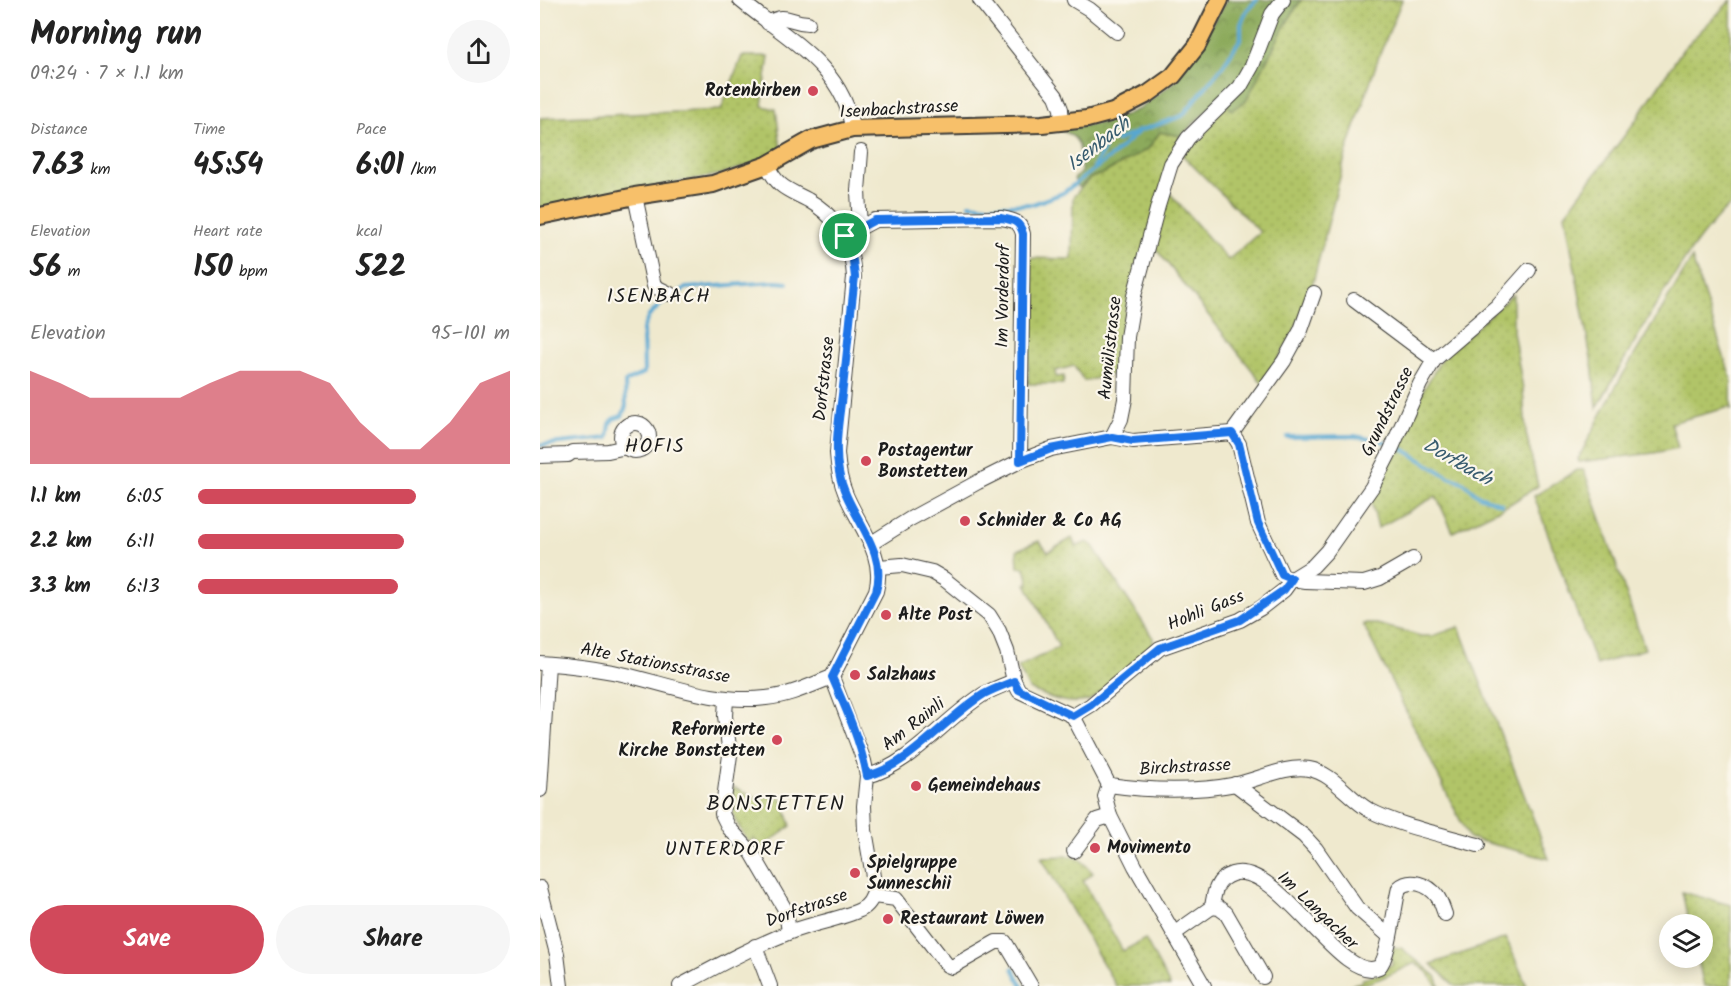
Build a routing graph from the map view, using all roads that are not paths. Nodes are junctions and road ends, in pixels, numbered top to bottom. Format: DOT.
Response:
graph roads {
  1 [pos="740,0"];
  2 [pos="980,0"];
  3 [pos="1074,0"];
  4 [pos="1220,0"];
  5 [pos="1283,0"];
  6 [pos="768,23"];
  7 [pos="808,23"];
  8 [pos="1116,32"];
  9 [pos="1062,122"];
  10 [pos="852,129"];
  11 [pos="861,152"];
  12 [pos="766,165"];
  13 [pos="635,196"];
  14 [pos="540,216"];
  15 [pos="860,228"];
  16 [pos="845,236"];
  17 [pos="1529,270"];
  18 [pos="1314,293"];
  19 [pos="670,294"];
  20 [pos="1354,300"];
  21 [pos="1434,360"];
  22 [pos="1232,433"];
  23 [pos="1112,437"];
  24 [pos="626,447"];
  25 [pos="540,456"];
  26 [pos="1020,461"];
  27 [pos="870,544"];
  28 [pos="1413,559"];
  29 [pos="879,567"];
  30 [pos="1292,579"];
  31 [pos="544,664"];
  32 [pos="832,677"];
  33 [pos="1014,681"];
  34 [pos="726,699"];
  35 [pos="1073,716"];
  36 [pos="867,776"];
  37 [pos="1235,784"];
  38 [pos="1109,785"];
  39 [pos="540,790"];
  40 [pos="1110,816"];
  41 [pos="1478,845"];
  42 [pos="1074,851"];
  43 [pos="540,888"];
  44 [pos="874,896"];
  45 [pos="1212,907"];
  46 [pos="786,911"];
  47 [pos="1445,914"];
  48 [pos="806,926"];
  49 [pos="789,932"];
  50 [pos="1174,933"];
  51 [pos="1389,936"];
  52 [pos="755,946"];
  53 [pos="1263,976"];
  54 [pos="561,986"];
  55 [pos="680,986"];
  56 [pos="770,986"];
  57 [pos="1031,986"];
  58 [pos="1204,986"];
  1 -- 6 [label="street"];
  2 -- 9 [label="street"];
  3 -- 8 [label="street"];
  4 -- 9 [label="main road, Isenbachstrasse"];
  5 -- 23 [label="street, Aumülistrasse"];
  6 -- 7 [label="street"];
  6 -- 10 [label="street"];
  9 -- 10 [label="main road, Isenbachstrasse"];
  10 -- 12 [label="main road, Isenbachstrasse"];
  11 -- 15 [label="street"];
  12 -- 13 [label="main road, Isenbachstrasse"];
  12 -- 16 [label="street, Dorfstrasse"];
  13 -- 14 [label="main road, Isenbachstrasse"];
  13 -- 19 [label="street"];
  15 -- 16 [label="street"];
  15 -- 26 [label="street, Im Vorderdorf"];
  16 -- 27 [label="street, Dorfstrasse"];
  17 -- 21 [label="street, Grundstrasse"];
  18 -- 22 [label="street"];
  20 -- 21 [label="street"];
  21 -- 30 [label="street, Grundstrasse"];
  22 -- 23 [label="street"];
  22 -- 30 [label="street"];
  23 -- 26 [label="street"];
  24 -- 25 [label="street"];
  26 -- 27 [label="street"];
  27 -- 29 [label="street, Dorfstrasse"];
  28 -- 30 [label="street"];
  29 -- 32 [label="street"];
  29 -- 33 [label="street"];
  30 -- 35 [label="street, Hohli Gass"];
  31 -- 34 [label="street, Alte Stationsstrasse"];
  31 -- 39 [label="street"];
  32 -- 34 [label="street, Alte Stationsstrasse"];
  32 -- 36 [label="street, Dorfstrasse"];
  33 -- 35 [label="street"];
  33 -- 36 [label="street, Am Rainli"];
  34 -- 46 [label="street"];
  35 -- 38 [label="street"];
  36 -- 44 [label="street, Dorfstrasse"];
  37 -- 38 [label="street, Birchstrasse"];
  37 -- 41 [label="street, Birchstrasse"];
  37 -- 51 [label="street"];
  38 -- 40 [label="street"];
  40 -- 42 [label="street"];
  40 -- 50 [label="street"];
  43 -- 54 [label="street"];
  44 -- 48 [label="street, Dorfstrasse"];
  44 -- 57 [label="street"];
  45 -- 50 [label="street"];
  45 -- 51 [label="street, Im Langacher"];
  45 -- 53 [label="street"];
  46 -- 48 [label="street"];
  46 -- 49 [label="street"];
  47 -- 51 [label="street, Im Langacher"];
  48 -- 49 [label="street, Dorfstrasse"];
  49 -- 52 [label="street, Dorfstrasse"];
  50 -- 58 [label="street"];
  52 -- 55 [label="street, Dorfstrasse"];
  52 -- 56 [label="street"];
}
